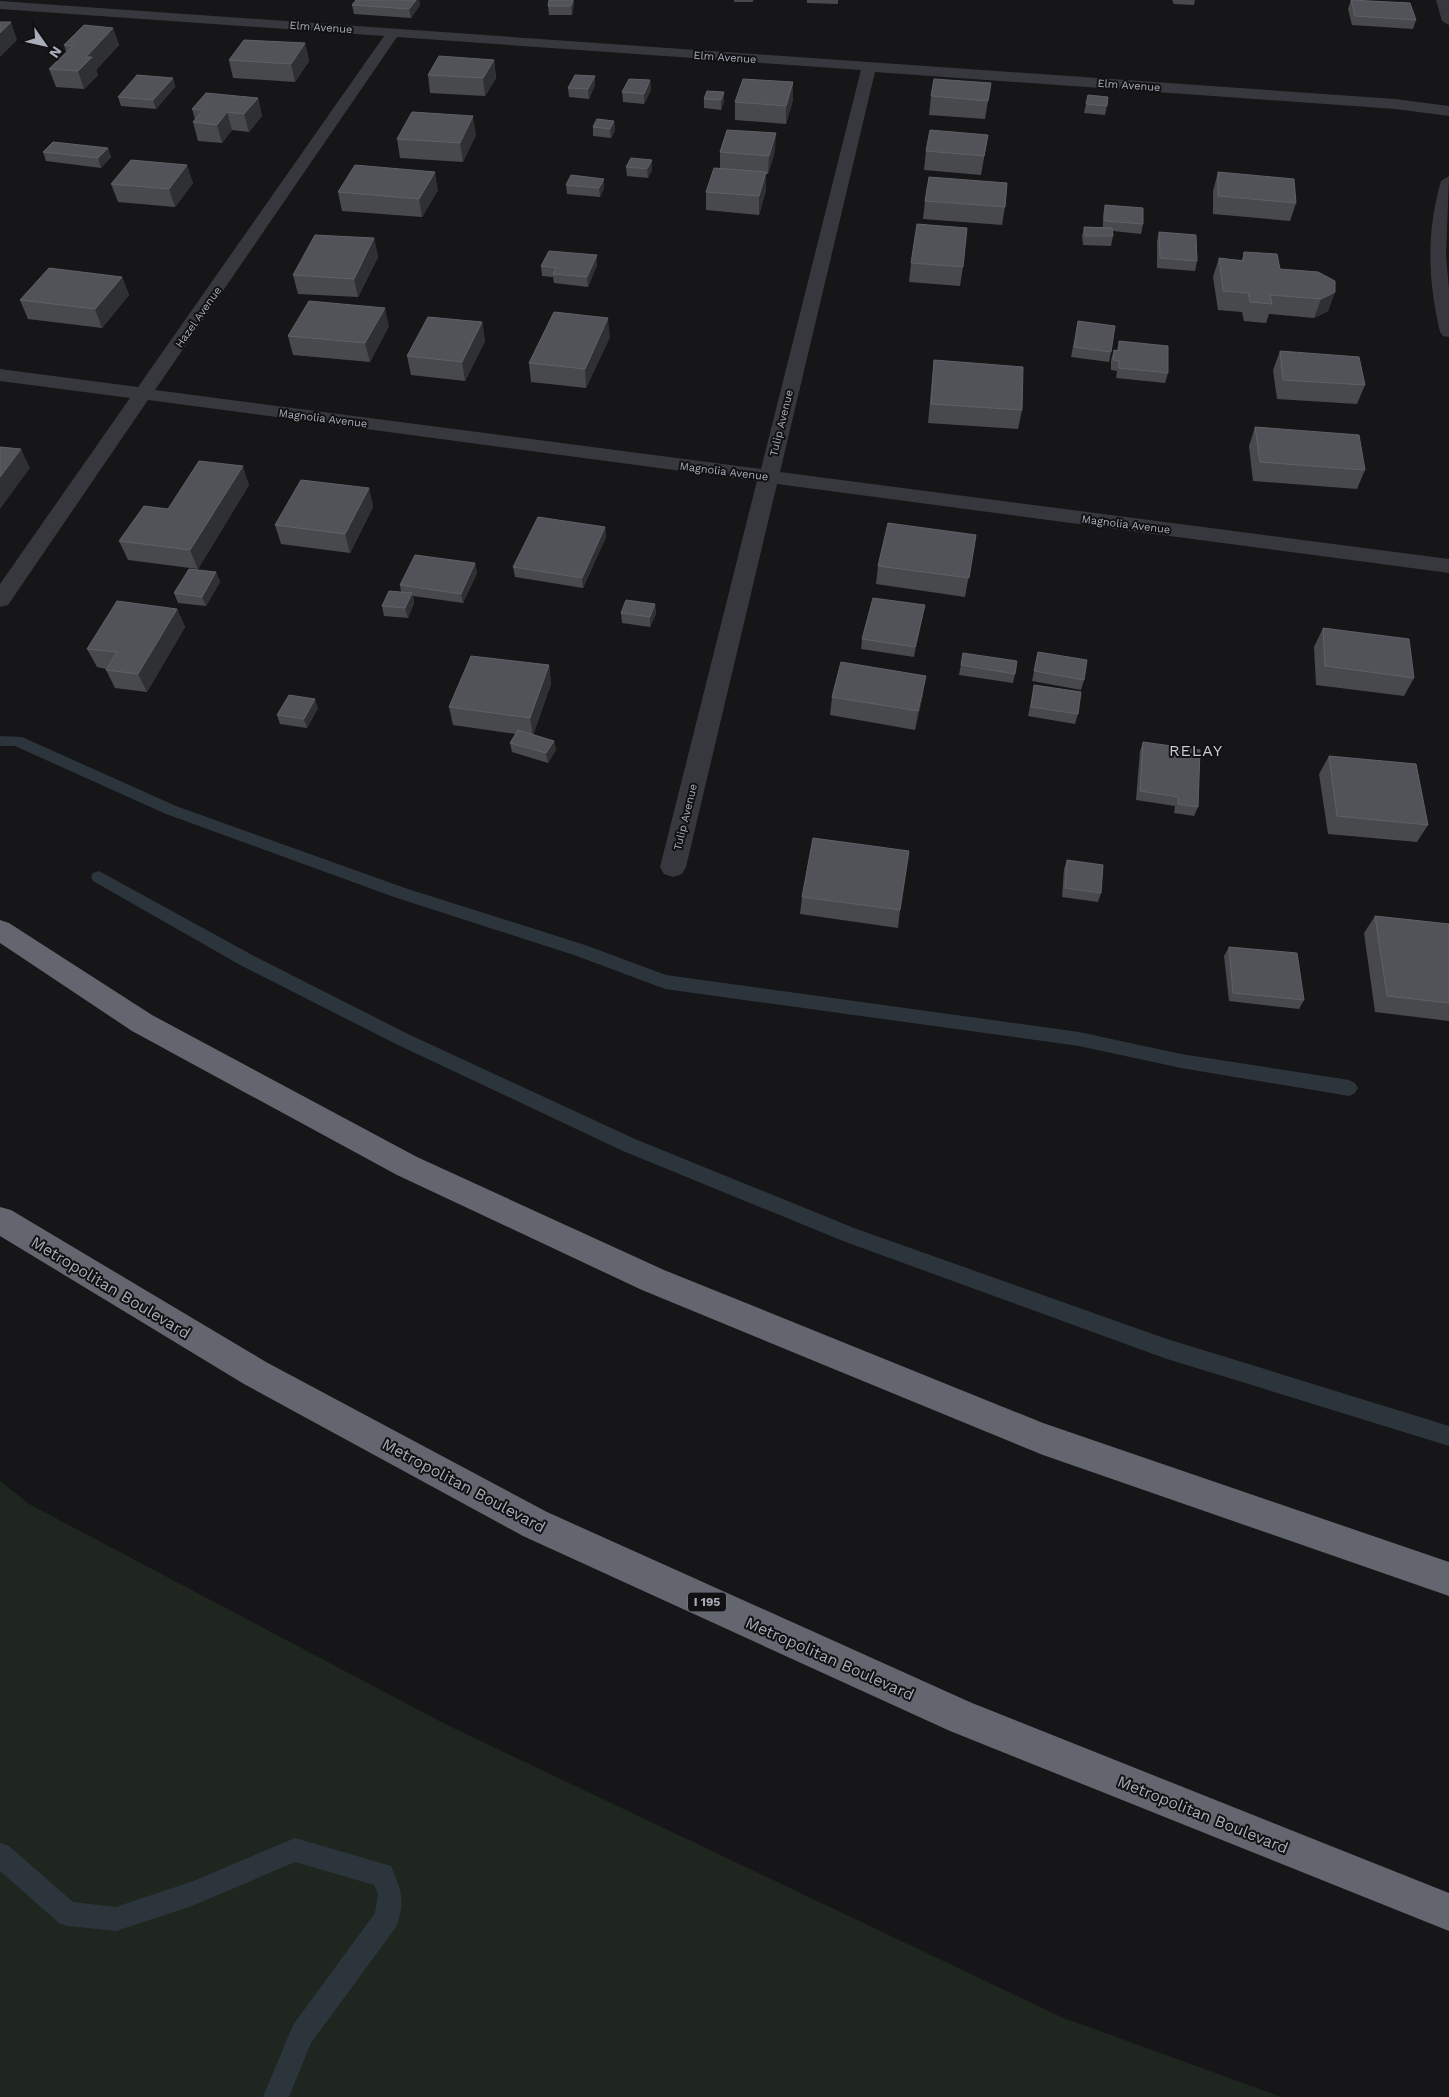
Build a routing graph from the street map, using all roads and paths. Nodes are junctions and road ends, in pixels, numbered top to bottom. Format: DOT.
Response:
graph roads {
  1 [pos="1443,0"];
  2 [pos="0,5"];
  3 [pos="1449,21"];
  4 [pos="394,32"];
  5 [pos="869,67"];
  6 [pos="1449,110"];
  7 [pos="1449,181"];
  8 [pos="1449,332"];
  9 [pos="0,375"];
  10 [pos="144,394"];
  11 [pos="768,476"];
  12 [pos="1449,566"];
  13 [pos="0,600"];
  14 [pos="673,867"];
  15 [pos="0,930"];
  16 [pos="0,1220"];
  17 [pos="1449,1579"];
  18 [pos="1449,1912"];
  1 -- 3 [label="street"];
  2 -- 4 [label="street, Elm Avenue"];
  4 -- 5 [label="street, Elm Avenue"];
  4 -- 10 [label="street, Hazel Avenue"];
  5 -- 6 [label="street, Elm Avenue"];
  5 -- 11 [label="street, Tulip Avenue"];
  7 -- 8 [label="street"];
  9 -- 10 [label="street, Magnolia Avenue"];
  10 -- 11 [label="street, Magnolia Avenue"];
  10 -- 13 [label="street, Hazel Avenue"];
  11 -- 12 [label="street, Magnolia Avenue"];
  11 -- 14 [label="street, Tulip Avenue"];
  15 -- 17 [label="highway"];
  16 -- 18 [label="highway, Metropolitan Boulevard / I 195"];
}
